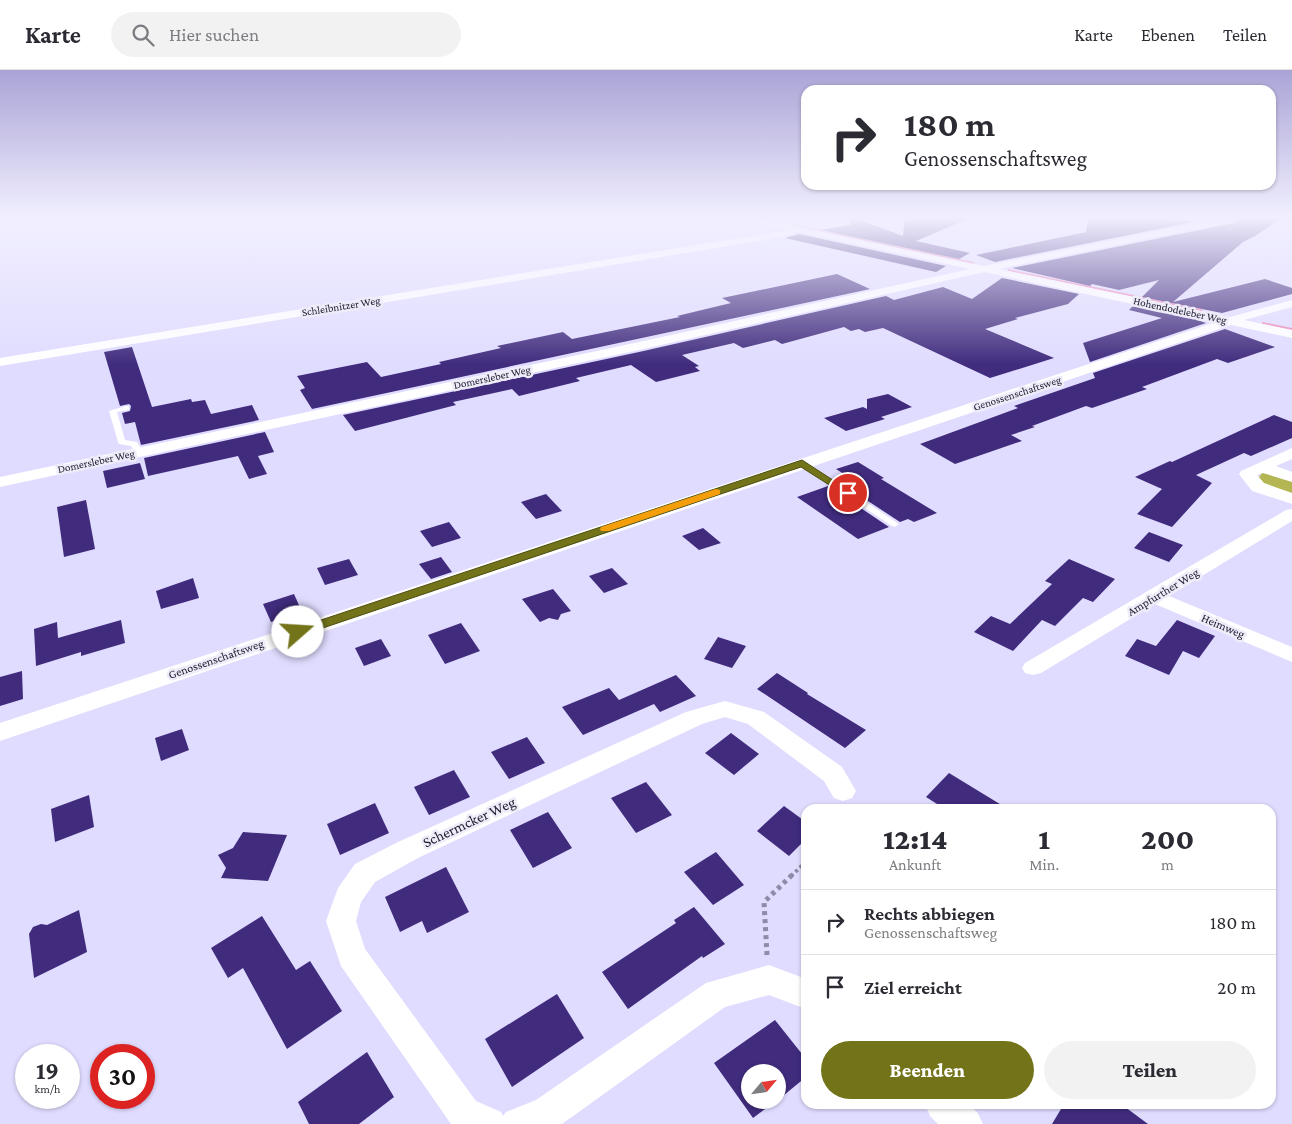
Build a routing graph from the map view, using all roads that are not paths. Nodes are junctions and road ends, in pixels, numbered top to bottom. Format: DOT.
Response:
graph roads {
  1 [pos="579,267"];
  2 [pos="977,267"];
  3 [pos="993,267"];
  4 [pos="984,269"];
  5 [pos="1292,303"];
  6 [pos="1232,321"];
  7 [pos="1292,334"];
  8 [pos="0,362"];
  9 [pos="126,408"];
  10 [pos="139,452"];
  11 [pos="1292,453"];
  12 [pos="802,463"];
  13 [pos="1262,467"];
  14 [pos="1292,477"];
  15 [pos="0,482"];
  16 [pos="1292,499"];
  17 [pos="1292,514"];
  18 [pos="895,524"];
  19 [pos="1155,597"];
  20 [pos="1292,654"];
  21 [pos="1032,668"];
  22 [pos="0,732"];
  23 [pos="843,791"];
  24 [pos="801,992"];
  25 [pos="948,1109"];
  26 [pos="489,1124"];
  27 [pos="518,1124"];
  28 [pos="965,1124"];
  1 -- 8 [label="street, Schleibnitzer Weg"];
  2 -- 4 [label="street, Hohendodeleber Weg"];
  3 -- 4 [label="street, Domersleber Weg"];
  4 -- 6 [label="street, Hohendodeleber Weg"];
  4 -- 10 [label="street, Domersleber Weg"];
  5 -- 6 [label="street, Genossenschaftsweg"];
  6 -- 7 [label="street, Hohendodeleber Weg"];
  6 -- 12 [label="street, Genossenschaftsweg"];
  9 -- 10 [label="lane"];
  10 -- 15 [label="street, Domersleber Weg"];
  11 -- 13 [label="street"];
  12 -- 18 [label="lane"];
  12 -- 22 [label="street, Genossenschaftsweg"];
  13 -- 14 [label="street"];
  13 -- 16 [label="street"];
  17 -- 19 [label="street, Ampfurther Weg"];
  19 -- 20 [label="street, Heimweg"];
  19 -- 21 [label="street, Ampfurther Weg"];
  23 -- 26 [label="street, Schermcker Weg"];
  24 -- 27 [label="street"];
  25 -- 28 [label="street"];
}
